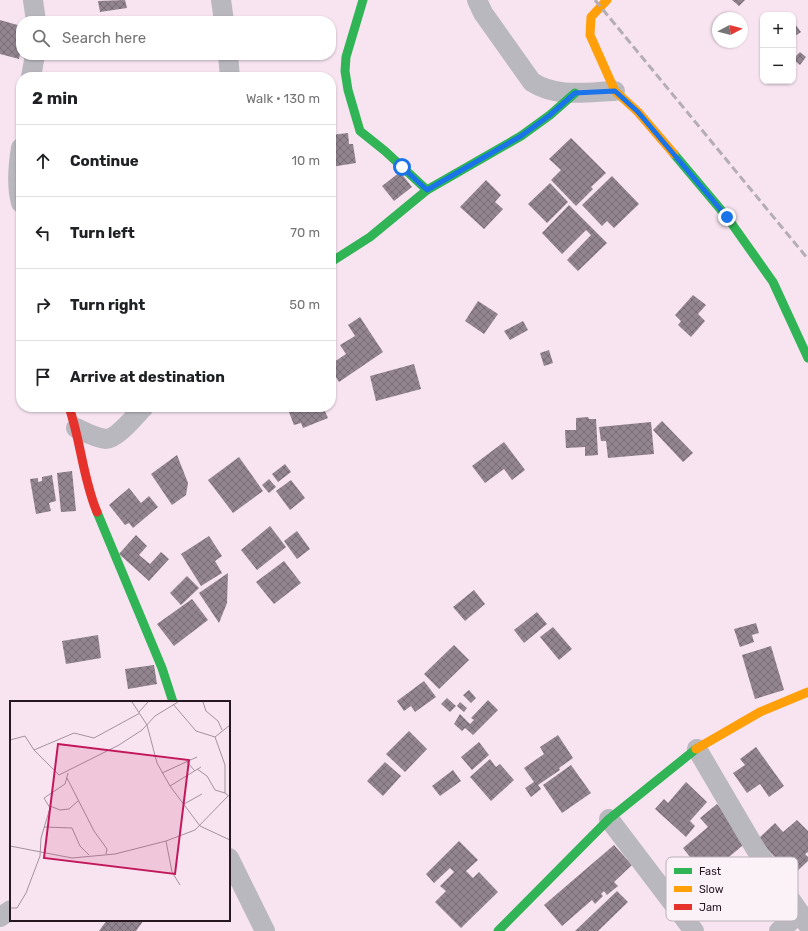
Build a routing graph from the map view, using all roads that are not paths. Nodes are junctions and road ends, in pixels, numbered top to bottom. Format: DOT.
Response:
graph roads {
  1 [pos="33,0"];
  2 [pos="221,0"];
  3 [pos="362,0"];
  4 [pos="477,0"];
  5 [pos="607,0"];
  6 [pos="35,16"];
  7 [pos="223,16"];
  8 [pos="34,60"];
  9 [pos="228,60"];
  10 [pos="32,72"];
  11 [pos="230,72"];
  12 [pos="615,91"];
  13 [pos="575,93"];
  14 [pos="427,190"];
  15 [pos="336,259"];
  16 [pos="808,358"];
  17 [pos="71,412"];
  18 [pos="139,412"];
  19 [pos="76,428"];
  20 [pos="808,692"];
  21 [pos="174,701"];
  22 [pos="697,749"];
  23 [pos="609,819"];
  24 [pos="762,857"];
  25 [pos="230,860"];
  26 [pos="666,894"];
  27 [pos="798,910"];
  28 [pos="10,911"];
  29 [pos="0,917"];
  30 [pos="804,919"];
  31 [pos="686,921"];
  32 [pos="265,931"];
  33 [pos="498,931"];
  34 [pos="694,931"];
  35 [pos="779,931"];
  1 -- 6 [label="street"];
  2 -- 7 [label="street"];
  3 -- 14 [label="street"];
  4 -- 13 [label="street"];
  5 -- 12 [label="street"];
  8 -- 10 [label="street"];
  9 -- 11 [label="street"];
  12 -- 13 [label="street"];
  12 -- 16 [label="street"];
  13 -- 14 [label="street"];
  14 -- 15 [label="street"];
  17 -- 19 [label="street"];
  18 -- 19 [label="street"];
  19 -- 21 [label="street"];
  20 -- 22 [label="street"];
  22 -- 23 [label="street"];
  22 -- 24 [label="street"];
  23 -- 26 [label="street"];
  23 -- 33 [label="street"];
  25 -- 32 [label="street"];
  27 -- 30 [label="street"];
  28 -- 29 [label="street"];
  30 -- 35 [label="street"];
  31 -- 34 [label="street"];
}
